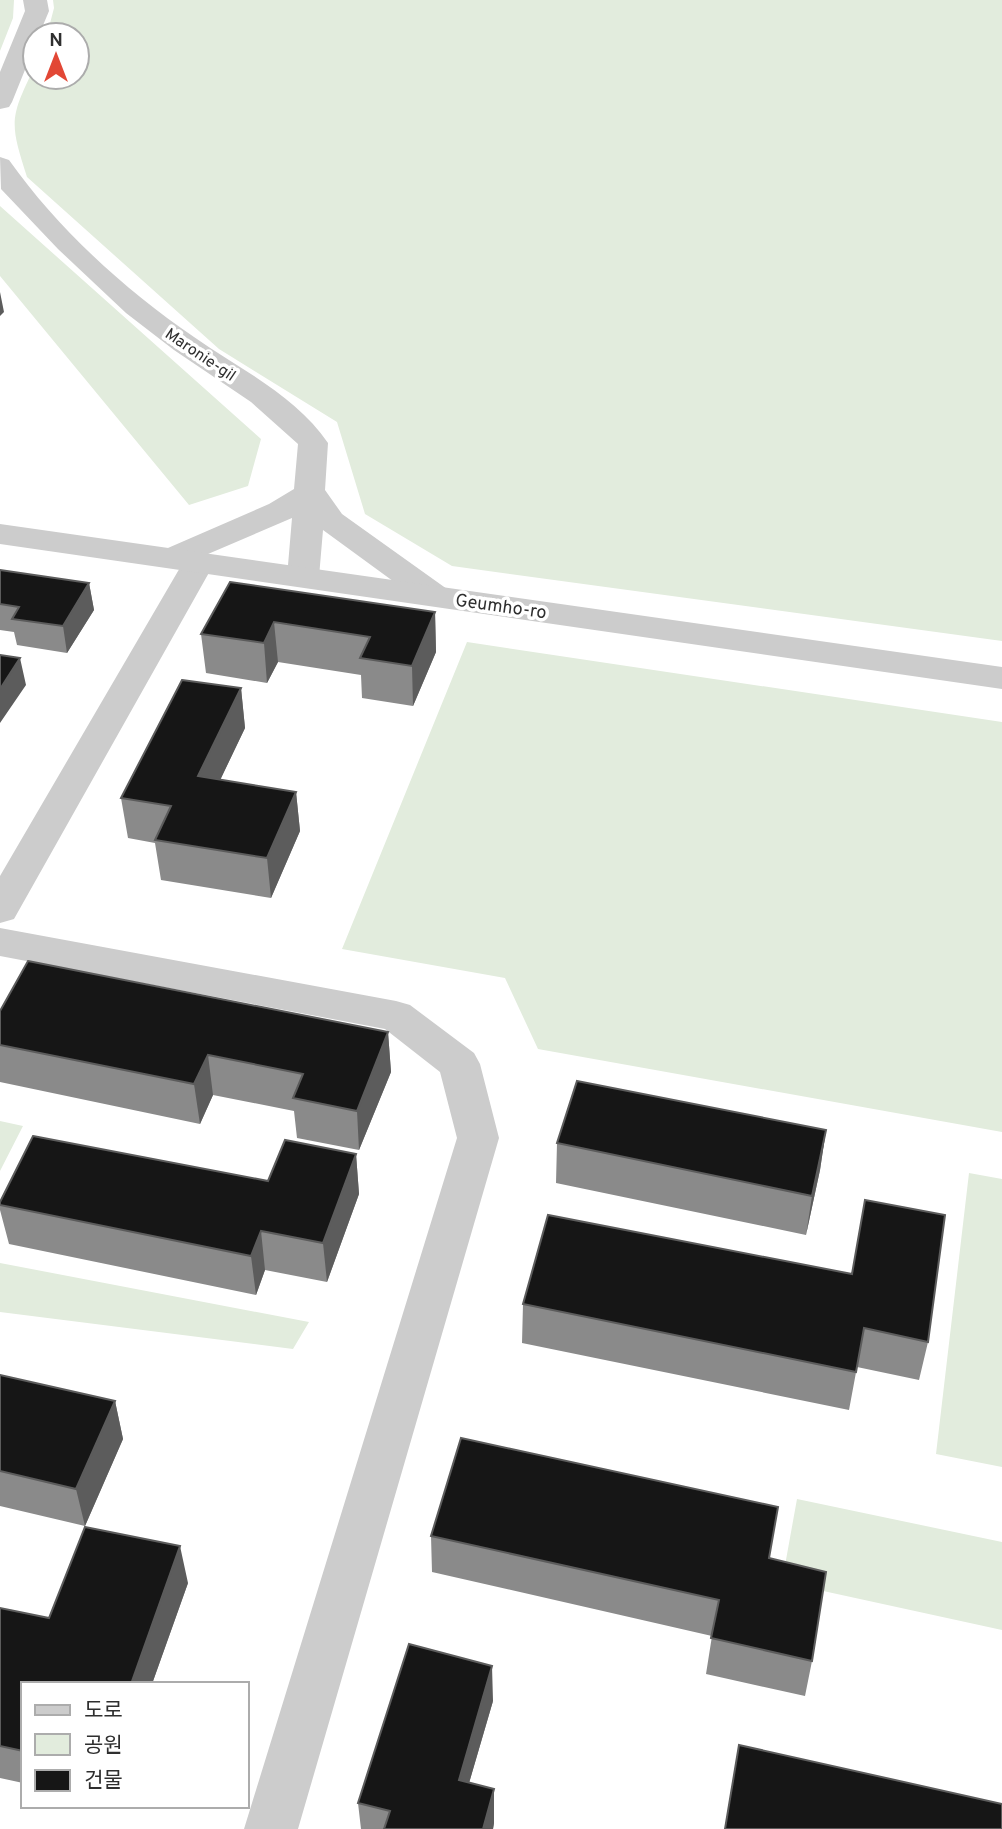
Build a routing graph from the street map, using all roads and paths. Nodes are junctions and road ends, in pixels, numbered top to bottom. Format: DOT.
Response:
graph roads {
  1 [pos="35,0"];
  2 [pos="0,102"];
  3 [pos="0,164"];
  4 [pos="311,492"];
  5 [pos="0,534"];
  6 [pos="186,560"];
  7 [pos="303,577"];
  8 [pos="435,596"];
  9 [pos="1002,678"];
  10 [pos="0,909"];
  11 [pos="0,942"];
  12 [pos="271,1829"];
  1 -- 2 [label="street"];
  3 -- 4 [label="street, Maronie-gil"];
  4 -- 6 [label="street"];
  4 -- 7 [label="street, Maronie-gil"];
  4 -- 8 [label="street"];
  5 -- 6 [label="street, Geumho-ro"];
  6 -- 7 [label="street, Geumho-ro"];
  6 -- 10 [label="street"];
  7 -- 8 [label="street, Geumho-ro"];
  8 -- 9 [label="street, Geumho-ro"];
  11 -- 12 [label="street"];
}
